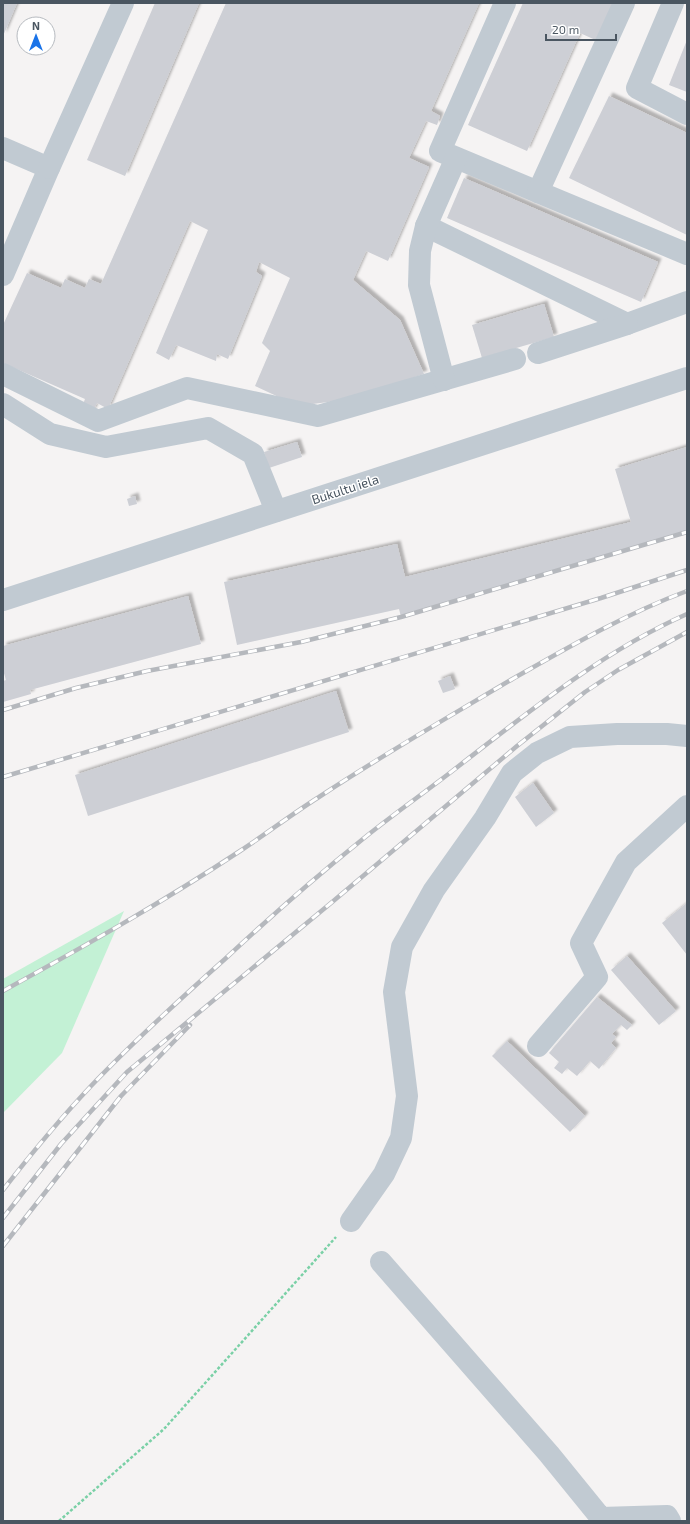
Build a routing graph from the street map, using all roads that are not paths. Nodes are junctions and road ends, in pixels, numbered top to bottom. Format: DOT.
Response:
graph roads {
  1 [pos="123,3"];
  2 [pos="504,3"];
  3 [pos="624,3"];
  4 [pos="673,3"];
  5 [pos="687,114"];
  6 [pos="3,148"];
  7 [pos="456,158"];
  8 [pos="49,168"];
  9 [pos="538,192"];
  10 [pos="426,226"];
  11 [pos="687,254"];
  12 [pos="3,275"];
  13 [pos="687,302"];
  14 [pos="627,324"];
  15 [pos="538,353"];
  16 [pos="515,359"];
  17 [pos="3,374"];
  18 [pos="687,378"];
  19 [pos="444,380"];
  20 [pos="3,404"];
  21 [pos="276,511"];
  22 [pos="3,600"];
  23 [pos="687,736"];
  24 [pos="687,806"];
  25 [pos="538,1046"];
  26 [pos="351,1221"];
  27 [pos="380,1262"];
  28 [pos="670,1521"];
  1 -- 8 [label="street"];
  2 -- 7 [label="street"];
  3 -- 9 [label="street"];
  4 -- 5 [label="street"];
  6 -- 8 [label="street"];
  7 -- 9 [label="street"];
  7 -- 10 [label="street"];
  8 -- 12 [label="street"];
  9 -- 11 [label="street"];
  10 -- 14 [label="street"];
  10 -- 19 [label="street"];
  13 -- 14 [label="street"];
  14 -- 15 [label="street"];
  16 -- 19 [label="street"];
  17 -- 19 [label="street"];
  18 -- 21 [label="street, Bukultu iela"];
  20 -- 21 [label="street"];
  21 -- 22 [label="street, Bukultu iela"];
  23 -- 26 [label="street"];
  24 -- 25 [label="street"];
  27 -- 28 [label="street"];
}
